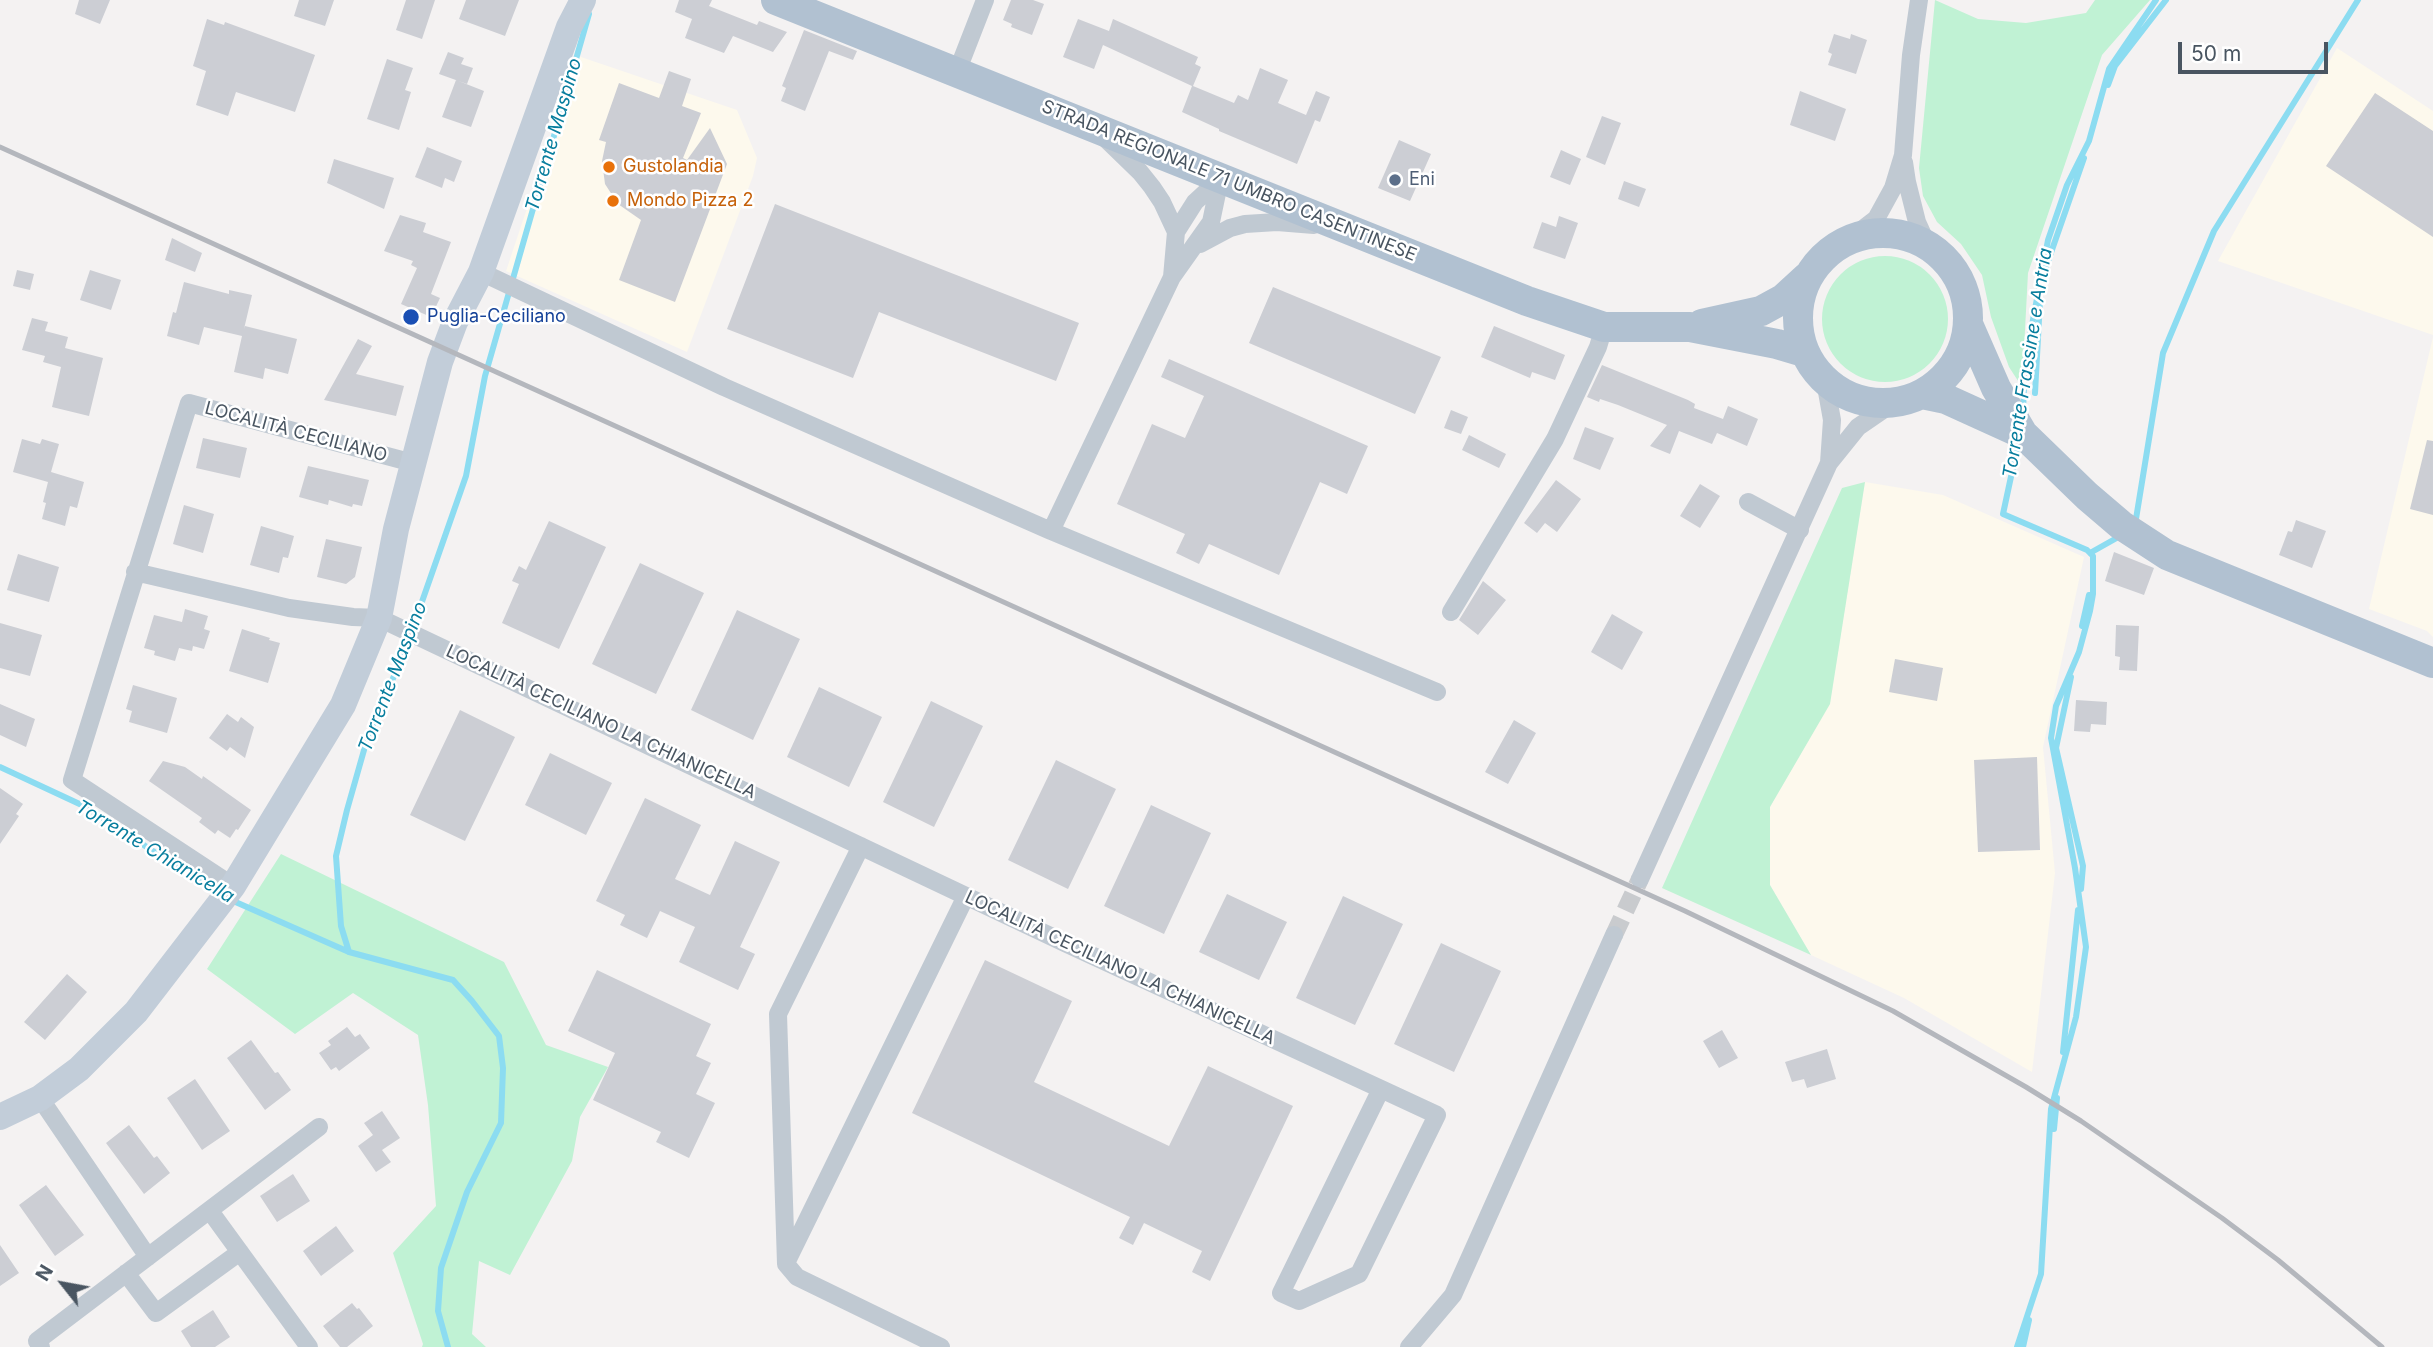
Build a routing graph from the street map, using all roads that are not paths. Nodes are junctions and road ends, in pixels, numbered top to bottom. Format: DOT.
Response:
graph roads {
  1 [pos="569,0"];
  2 [pos="583,0"];
  3 [pos="776,0"];
  4 [pos="985,0"];
  5 [pos="1919,0"];
  6 [pos="569,27"];
  7 [pos="957,72"];
  8 [pos="1094,128"];
  9 [pos="1903,155"];
  10 [pos="1220,179"];
  11 [pos="1352,230"];
  12 [pos="1176,232"];
  13 [pos="1850,239"];
  14 [pos="1927,244"];
  15 [pos="1194,247"];
  16 [pos="481,272"];
  17 [pos="1172,277"];
  18 [pos="1808,277"];
  19 [pos="1968,324"];
  20 [pos="1604,327"];
  21 [pos="1690,327"];
  22 [pos="1804,352"];
  23 [pos="1825,381"];
  24 [pos="1922,394"];
  25 [pos="1893,403"];
  26 [pos="2023,434"];
  27 [pos="413,463"];
  28 [pos="1829,463"];
  29 [pos="1748,502"];
  30 [pos="1800,530"];
  31 [pos="1051,531"];
  32 [pos="135,572"];
  33 [pos="1451,612"];
  34 [pos="379,618"];
  35 [pos="2433,663"];
  36 [pos="1437,692"];
  37 [pos="861,846"];
  38 [pos="1640,879"];
  39 [pos="233,886"];
  40 [pos="966,896"];
  41 [pos="1614,935"];
  42 [pos="1381,1089"];
  43 [pos="40,1098"];
  44 [pos="0,1117"];
  45 [pos="319,1127"];
  46 [pos="210,1211"];
  47 [pos="240,1252"];
  48 [pos="148,1257"];
  49 [pos="786,1264"];
  50 [pos="126,1273"];
  51 [pos="41,1347"];
  52 [pos="309,1347"];
  53 [pos="941,1347"];
  54 [pos="1409,1347"];
  1 -- 6 [label="street"];
  2 -- 6 [label="street"];
  3 -- 7 [label="main road, STRADA REGIONALE 71 UMBRO CASENTINESE"];
  4 -- 7 [label="street"];
  5 -- 9 [label="street"];
  6 -- 16 [label="street"];
  7 -- 8 [label="main road, STRADA REGIONALE 71 UMBRO CASENTINESE"];
  8 -- 10 [label="main road, STRADA REGIONALE 71 UMBRO CASENTINESE"];
  8 -- 12 [label="street"];
  9 -- 13 [label="street"];
  9 -- 14 [label="street"];
  10 -- 11 [label="main road, STRADA REGIONALE 71 UMBRO CASENTINESE"];
  10 -- 12 [label="street"];
  10 -- 15 [label="street"];
  11 -- 15 [label="street"];
  11 -- 20 [label="main road, STRADA REGIONALE 71 UMBRO CASENTINESE"];
  12 -- 17 [label="street"];
  13 -- 14 [label="main road"];
  13 -- 18 [label="main road"];
  14 -- 19 [label="main road"];
  15 -- 17 [label="street"];
  16 -- 27 [label="street"];
  16 -- 31 [label="street"];
  17 -- 31 [label="street"];
  18 -- 21 [label="main road, STRADA REGIONALE 71 UMBRO CASENTINESE"];
  18 -- 22 [label="main road"];
  19 -- 24 [label="main road"];
  19 -- 26 [label="main road"];
  20 -- 21 [label="main road, STRADA REGIONALE 71 UMBRO CASENTINESE"];
  20 -- 33 [label="street"];
  21 -- 22 [label="main road, STRADA REGIONALE 71 UMBRO CASENTINESE"];
  22 -- 23 [label="main road"];
  23 -- 25 [label="main road"];
  23 -- 28 [label="street"];
  24 -- 25 [label="main road"];
  24 -- 26 [label="main road"];
  25 -- 28 [label="street"];
  26 -- 35 [label="main road"];
  27 -- 32 [label="street, LOCALITÀ CECILIANO"];
  27 -- 34 [label="street"];
  28 -- 30 [label="street"];
  29 -- 30 [label="street"];
  30 -- 38 [label="street"];
  31 -- 36 [label="street"];
  32 -- 34 [label="street"];
  32 -- 39 [label="street, LOCALITÀ CECILIANO"];
  34 -- 37 [label="street, LOCALITÀ CECILIANO LA CHIANICELLA"];
  34 -- 39 [label="street"];
  37 -- 40 [label="street, LOCALITÀ CECILIANO LA CHIANICELLA"];
  37 -- 49 [label="street"];
  39 -- 43 [label="street"];
  40 -- 42 [label="street, LOCALITÀ CECILIANO LA CHIANICELLA"];
  40 -- 49 [label="street"];
  41 -- 54 [label="street"];
  42 -- 42 [label="street, LOCALITÀ CECILIANO LA CHIANICELLA"];
  43 -- 44 [label="street"];
  43 -- 48 [label="street"];
  45 -- 46 [label="street"];
  46 -- 47 [label="street"];
  46 -- 48 [label="street"];
  47 -- 50 [label="street"];
  47 -- 52 [label="street"];
  48 -- 50 [label="street"];
  49 -- 53 [label="street"];
  50 -- 51 [label="street"];
}
